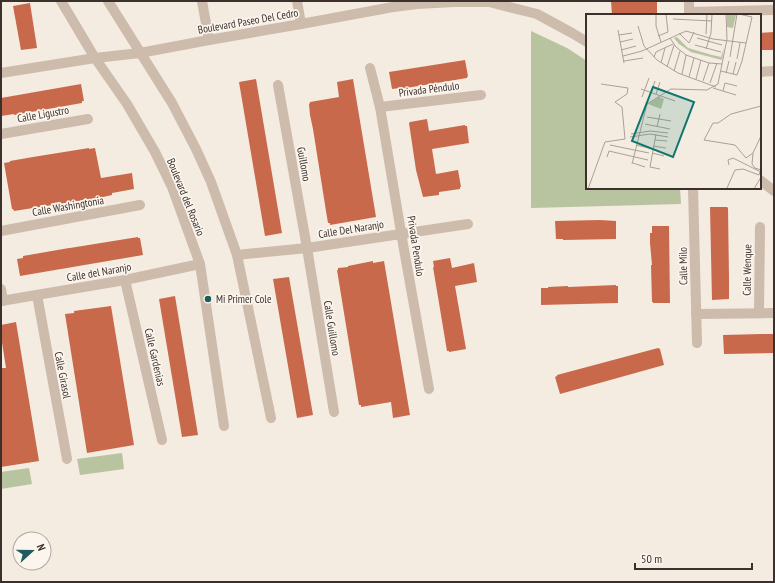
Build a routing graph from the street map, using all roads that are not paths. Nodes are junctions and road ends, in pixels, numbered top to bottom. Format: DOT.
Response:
graph roads {
  1 [pos="61,1"];
  2 [pos="108,1"];
  3 [pos="202,1"];
  4 [pos="297,1"];
  5 [pos="689,1"];
  6 [pos="489,2"];
  7 [pos="392,4"];
  8 [pos="774,10"];
  9 [pos="689,14"];
  10 [pos="301,24"];
  11 [pos="209,40"];
  12 [pos="586,41"];
  13 [pos="140,53"];
  14 [pos="94,58"];
  15 [pos="370,68"];
  16 [pos="774,71"];
  17 [pos="761,72"];
  18 [pos="1,73"];
  19 [pos="278,85"];
  20 [pos="481,95"];
  21 [pos="380,107"];
  22 [pos="88,119"];
  23 [pos="1,134"];
  24 [pos="761,181"];
  25 [pos="693,189"];
  26 [pos="774,191"];
  27 [pos="140,205"];
  28 [pos="468,224"];
  29 [pos="760,227"];
  30 [pos="1,231"];
  31 [pos="401,234"];
  32 [pos="307,248"];
  33 [pos="237,255"];
  34 [pos="200,264"];
  35 [pos="125,280"];
  36 [pos="1,290"];
  37 [pos="37,295"];
  38 [pos="2,301"];
  39 [pos="759,313"];
  40 [pos="774,313"];
  41 [pos="696,314"];
  42 [pos="697,343"];
  43 [pos="429,389"];
  44 [pos="334,412"];
  45 [pos="271,418"];
  46 [pos="224,426"];
  47 [pos="162,440"];
  48 [pos="67,459"];
  1 -- 14 [label="street, Boulevard del Rosario"];
  2 -- 13 [label="street"];
  3 -- 11 [label="street"];
  4 -- 10 [label="street"];
  5 -- 9 [label="street"];
  6 -- 7 [label="street, Boulevard Paseo Del Cedro"];
  6 -- 12 [label="street, Boulevard Paseo Del Cedro"];
  7 -- 10 [label="street, Boulevard Paseo Del Cedro"];
  8 -- 9 [label="street"];
  10 -- 11 [label="street, Boulevard Paseo Del Cedro"];
  11 -- 13 [label="street, Boulevard Paseo Del Cedro"];
  13 -- 14 [label="street, Boulevard Paseo Del Cedro"];
  13 -- 33 [label="street"];
  14 -- 18 [label="street, Boulevard Paseo Del Cedro"];
  14 -- 34 [label="street, Boulevard del Rosario"];
  15 -- 21 [label="street, Privada Pendulo"];
  16 -- 17 [label="street"];
  19 -- 32 [label="street, Guillomo"];
  20 -- 21 [label="street, Privada Péndulo"];
  21 -- 31 [label="street, Privada Pendulo"];
  22 -- 23 [label="street, Calle Ligustro"];
  24 -- 26 [label="street"];
  25 -- 41 [label="street, Calle Milo"];
  27 -- 30 [label="street, Calle Washingtonia"];
  28 -- 31 [label="street, Calle Del Naranjo"];
  29 -- 39 [label="street, Calle Wenque"];
  31 -- 32 [label="street, Calle Del Naranjo"];
  31 -- 43 [label="street, Privada Pendulo"];
  32 -- 33 [label="street, Calle Del Naranjo"];
  32 -- 44 [label="street, Calle Guillomo"];
  33 -- 45 [label="street"];
  34 -- 35 [label="street, Calle del Naranjo"];
  34 -- 46 [label="street, Boulevard del Rosario"];
  35 -- 37 [label="street, Calle del Naranjo"];
  35 -- 47 [label="street, Calle Gardenias"];
  36 -- 38 [label="street"];
  37 -- 38 [label="street, Calle del Naranjo"];
  37 -- 48 [label="street, Calle Girasol"];
  39 -- 40 [label="street"];
  39 -- 41 [label="street"];
  41 -- 42 [label="street, Calle Milo"];
}
